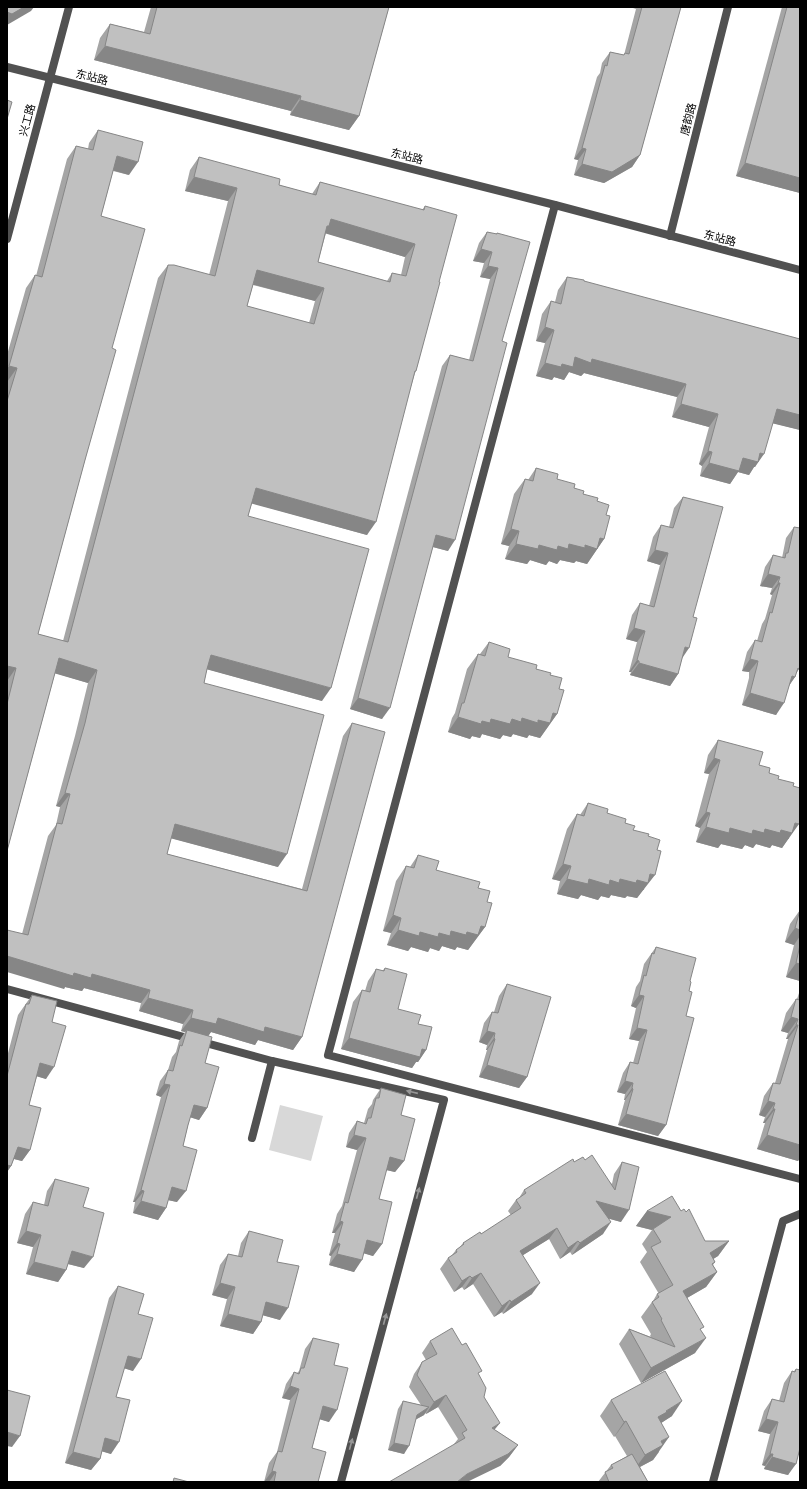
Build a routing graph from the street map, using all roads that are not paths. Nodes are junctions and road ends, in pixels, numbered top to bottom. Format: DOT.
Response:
graph roads {
  1 [pos="69,7"];
  2 [pos="728,7"];
  3 [pos="7,66"];
  4 [pos="50,78"];
  5 [pos="555,206"];
  6 [pos="670,236"];
  7 [pos="7,239"];
  8 [pos="800,270"];
  9 [pos="7,989"];
  10 [pos="272,1061"];
  11 [pos="252,1138"];
  12 [pos="800,1179"];
  13 [pos="800,1214"];
  14 [pos="341,1482"];
  15 [pos="714,1482"];
  1 -- 4 [label="street, 兴工路"];
  2 -- 6 [label="street, 唐韵路"];
  3 -- 4 [label="street, 东站路"];
  4 -- 5 [label="street, 东站路"];
  4 -- 7 [label="street, 兴工路"];
  5 -- 6 [label="street, 东站路"];
  5 -- 12 [label="street"];
  6 -- 8 [label="street, 东站路"];
  9 -- 10 [label="street"];
  10 -- 11 [label="street"];
  14 -- 10 [label="street, one-way"];
  13 -- 15 [label="street"];
}
